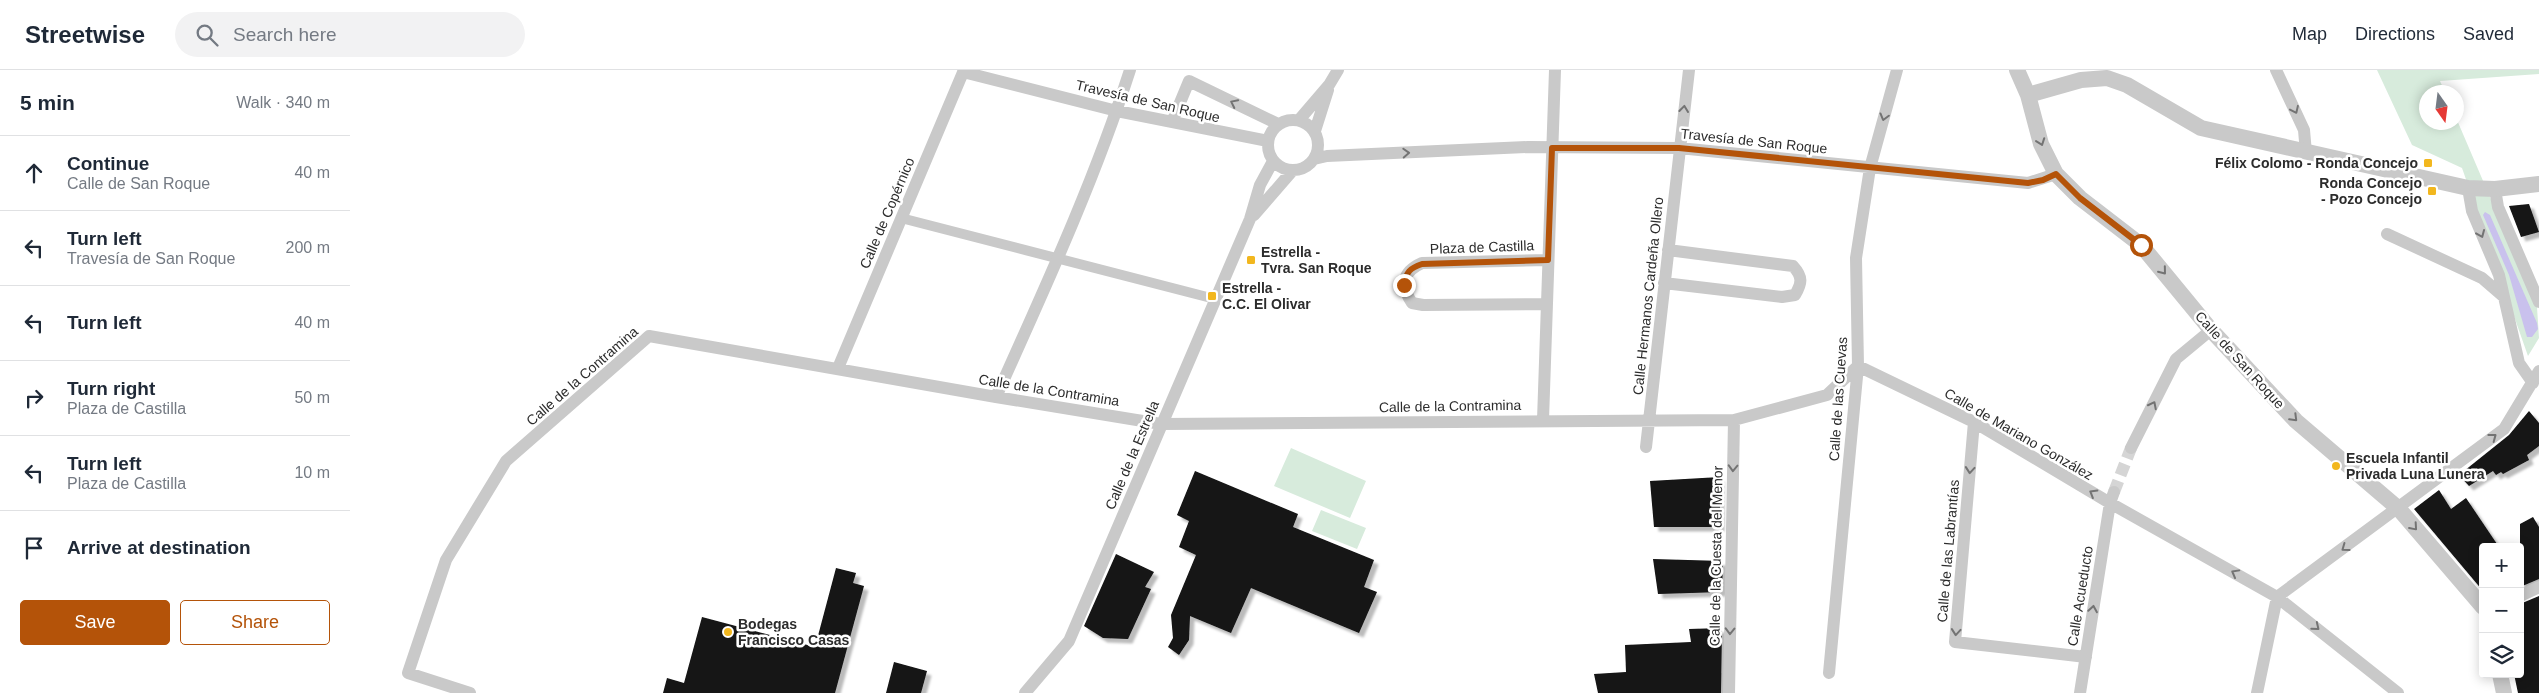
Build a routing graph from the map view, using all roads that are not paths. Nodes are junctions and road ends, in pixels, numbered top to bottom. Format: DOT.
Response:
graph roads {
  1 [pos="1130,70"];
  2 [pos="1338,70"];
  3 [pos="1555,70"];
  4 [pos="1689,70"];
  5 [pos="1897,70"];
  6 [pos="2017,70"];
  7 [pos="2276,70"];
  8 [pos="964,71"];
  9 [pos="1329,85"];
  10 [pos="2028,95"];
  11 [pos="1117,111"];
  12 [pos="1299,120"];
  13 [pos="1172,122"];
  14 [pos="1278,124"];
  15 [pos="1316,135"];
  16 [pos="1268,141"];
  17 [pos="1552,148"];
  18 [pos="1679,148"];
  19 [pos="2306,153"];
  20 [pos="1357,155"];
  21 [pos="1314,159"];
  22 [pos="1273,161"];
  23 [pos="1870,168"];
  24 [pos="1292,170"];
  25 [pos="2056,174"];
  26 [pos="2539,184"];
  27 [pos="2468,188"];
  28 [pos="2495,189"];
  29 [pos="901,218"];
  30 [pos="1250,219"];
  31 [pos="2388,234"];
  32 [pos="1668,250"];
  33 [pos="1058,257"];
  34 [pos="1548,260"];
  35 [pos="1664,283"];
  36 [pos="2504,297"];
  37 [pos="1215,299"];
  38 [pos="2539,302"];
  39 [pos="1547,304"];
  40 [pos="2211,330"];
  41 [pos="1858,366"];
  42 [pos="838,368"];
  43 [pos="2539,372"];
  44 [pos="2536,387"];
  45 [pos="996,397"];
  46 [pos="1543,420"];
  47 [pos="1649,420"];
  48 [pos="1734,420"];
  49 [pos="1974,422"];
  50 [pos="1161,424"];
  51 [pos="1646,447"];
  52 [pos="2131,448"];
  53 [pos="2112,498"];
  54 [pos="2398,509"];
  55 [pos="2539,587"];
  56 [pos="2524,594"];
  57 [pos="2278,596"];
  58 [pos="2479,602"];
  59 [pos="2086,657"];
  60 [pos="1829,673"];
  61 [pos="2501,678"];
  62 [pos="470,693"];
  63 [pos="1024,693"];
  64 [pos="1729,693"];
  65 [pos="2080,693"];
  66 [pos="2257,693"];
  67 [pos="2398,693"];
  68 [pos="2504,693"];
  1 -- 11 [label="street"];
  2 -- 9 [label="street"];
  3 -- 17 [label="street"];
  18 -- 4 [label="street, Calle Hermanos Cardeña Ollero, one-way"];
  5 -- 23 [label="street, Calle de las Cuevas, one-way"];
  6 -- 10 [label="street, Calle de San Roque"];
  7 -- 19 [label="street, one-way"];
  8 -- 11 [label="street, Travesía de San Roque"];
  8 -- 29 [label="street, Calle de Copérnico"];
  9 -- 12 [label="street"];
  9 -- 15 [label="street"];
  10 -- 19 [label="street"];
  10 -- 25 [label="street, Calle de San Roque, one-way"];
  11 -- 13 [label="street, Travesía de San Roque"];
  11 -- 33 [label="street"];
  12 -- 14 [label="street"];
  12 -- 15 [label="street"];
  14 -- 13 [label="street, one-way"];
  13 -- 16 [label="street, Travesía de San Roque"];
  14 -- 16 [label="street"];
  15 -- 20 [label="street, Travesía de San Roque"];
  15 -- 21 [label="street"];
  16 -- 22 [label="street"];
  17 -- 18 [label="street, Travesía de San Roque"];
  20 -- 17 [label="street, Travesía de San Roque, one-way"];
  17 -- 34 [label="street"];
  18 -- 23 [label="street, Travesía de San Roque"];
  18 -- 32 [label="street, Calle Hermanos Cardeña Ollero"];
  19 -- 27 [label="street"];
  20 -- 21 [label="street, Travesía de San Roque"];
  21 -- 24 [label="street"];
  22 -- 24 [label="street"];
  22 -- 30 [label="street, Calle de la Estrella"];
  23 -- 25 [label="street, Travesía de San Roque"];
  23 -- 41 [label="street, Calle de las Cuevas"];
  24 -- 30 [label="street, Calle de la Estrella"];
  25 -- 40 [label="street, Calle de San Roque, one-way"];
  26 -- 28 [label="street"];
  27 -- 28 [label="street"];
  27 -- 36 [label="street, one-way"];
  28 -- 38 [label="street"];
  29 -- 33 [label="street"];
  29 -- 42 [label="street, Calle de Copérnico"];
  30 -- 37 [label="street, Calle de la Estrella"];
  31 -- 36 [label="street"];
  32 -- 35 [label="street, Calle Hermanos Cardeña Ollero"];
  32 -- 35 [label="street"];
  33 -- 37 [label="street"];
  33 -- 45 [label="street"];
  34 -- 39 [label="street"];
  34 -- 39 [label="street, Plaza de Castilla"];
  35 -- 47 [label="street, Calle Hermanos Cardeña Ollero"];
  36 -- 44 [label="street"];
  37 -- 50 [label="street, Calle de la Estrella"];
  39 -- 46 [label="street"];
  52 -- 40 [label="street, one-way"];
  40 -- 54 [label="street, Calle de San Roque, one-way"];
  41 -- 48 [label="street, Calle de la Contramina"];
  41 -- 49 [label="street, Calle de Mariano González"];
  41 -- 60 [label="street, Calle de las Cuevas"];
  42 -- 45 [label="street, Calle de la Contramina"];
  42 -- 62 [label="street, Calle de la Contramina"];
  43 -- 44 [label="street"];
  54 -- 44 [label="street, one-way"];
  45 -- 50 [label="street, Calle de la Contramina"];
  46 -- 47 [label="street, Calle de la Contramina"];
  46 -- 50 [label="street, Calle de la Contramina"];
  47 -- 48 [label="street, Calle de la Contramina"];
  47 -- 51 [label="street, Calle Hermanos Cardeña Ollero"];
  48 -- 64 [label="street, Calle de la Cuesta del Menor, one-way"];
  53 -- 49 [label="street, Calle de Mariano González, one-way"];
  49 -- 59 [label="street, Calle de las Labrantías, one-way"];
  50 -- 63 [label="street, Calle de la Estrella"];
  57 -- 53 [label="street, Calle de Mariano González, one-way"];
  59 -- 53 [label="street, Calle Acueducto, one-way"];
  54 -- 57 [label="street, one-way"];
  54 -- 58 [label="street, Calle de San Roque, one-way"];
  55 -- 56 [label="street"];
  57 -- 66 [label="street"];
  57 -- 67 [label="street, Calle de Mariano González, one-way"];
  59 -- 65 [label="street, Calle Acueducto"];
  61 -- 68 [label="street"];
}
